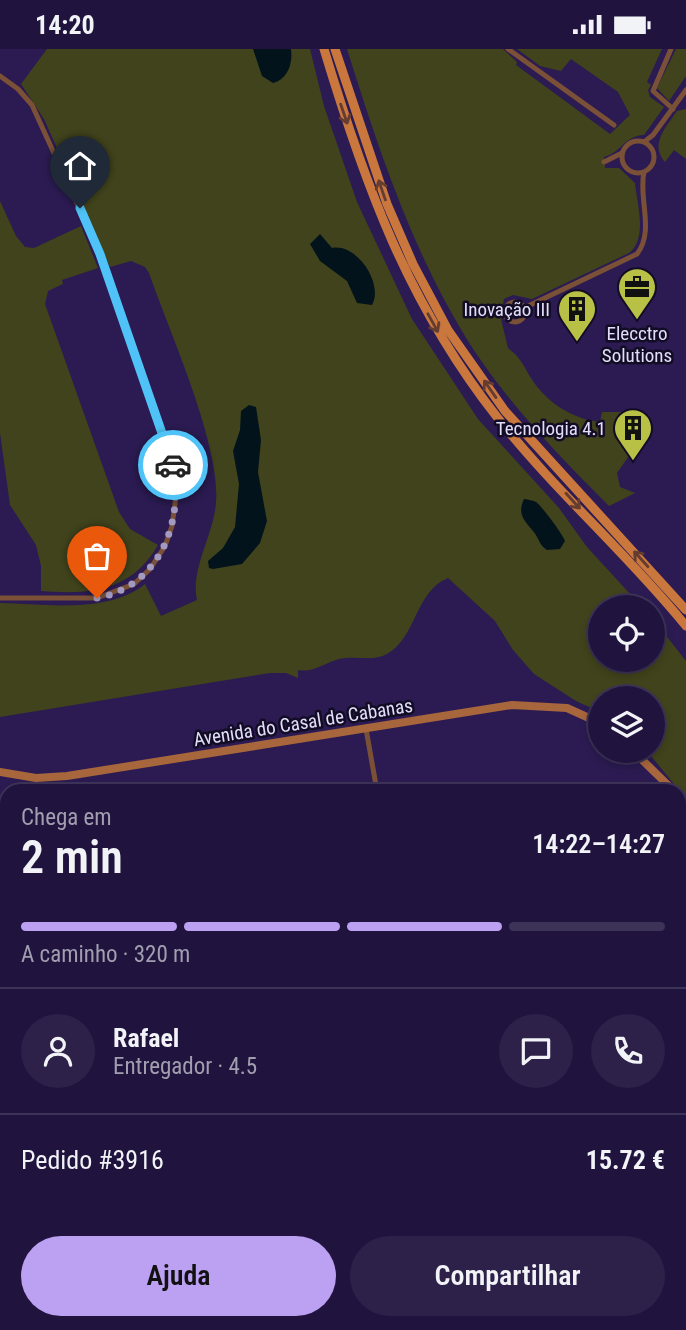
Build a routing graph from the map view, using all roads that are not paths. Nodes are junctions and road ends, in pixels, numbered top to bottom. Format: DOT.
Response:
graph roads {
  1 [pos="324,49"];
  2 [pos="335,49"];
  3 [pos="508,49"];
  4 [pos="671,49"];
  5 [pos="0,76"];
  6 [pos="686,90"];
  7 [pos="673,109"];
  8 [pos="614,125"];
  9 [pos="653,135"];
  10 [pos="644,142"];
  11 [pos="651,148"];
  12 [pos="622,153"];
  13 [pos="624,165"];
  14 [pos="644,172"];
  15 [pos="634,173"];
  16 [pos="642,192"];
  17 [pos="524,308"];
  18 [pos="0,598"];
  19 [pos="686,610"];
  20 [pos="686,626"];
  21 [pos="588,718"];
  22 [pos="366,729"];
  23 [pos="645,763"];
  24 [pos="3,774"];
  25 [pos="376,784"];
  26 [pos="667,784"];
  1 -- 20 [label="main road, one-way"];
  19 -- 2 [label="main road, one-way"];
  3 -- 8 [label="street"];
  4 -- 7 [label="street"];
  5 -- 18 [label="street"];
  6 -- 7 [label="street"];
  7 -- 9 [label="street"];
  9 -- 10 [label="street"];
  9 -- 11 [label="street"];
  10 -- 11 [label="street"];
  10 -- 12 [label="street"];
  11 -- 14 [label="street"];
  12 -- 13 [label="street"];
  12 -- 13 [label="street"];
  13 -- 15 [label="street"];
  14 -- 15 [label="street"];
  14 -- 16 [label="street"];
  15 -- 16 [label="street"];
  16 -- 17 [label="street"];
  21 -- 22 [label="street, Avenida do Casal de Cabanas"];
  22 -- 24 [label="street, Avenida do Casal de Cabanas"];
  22 -- 25 [label="street"];
  23 -- 26 [label="street"];
}
